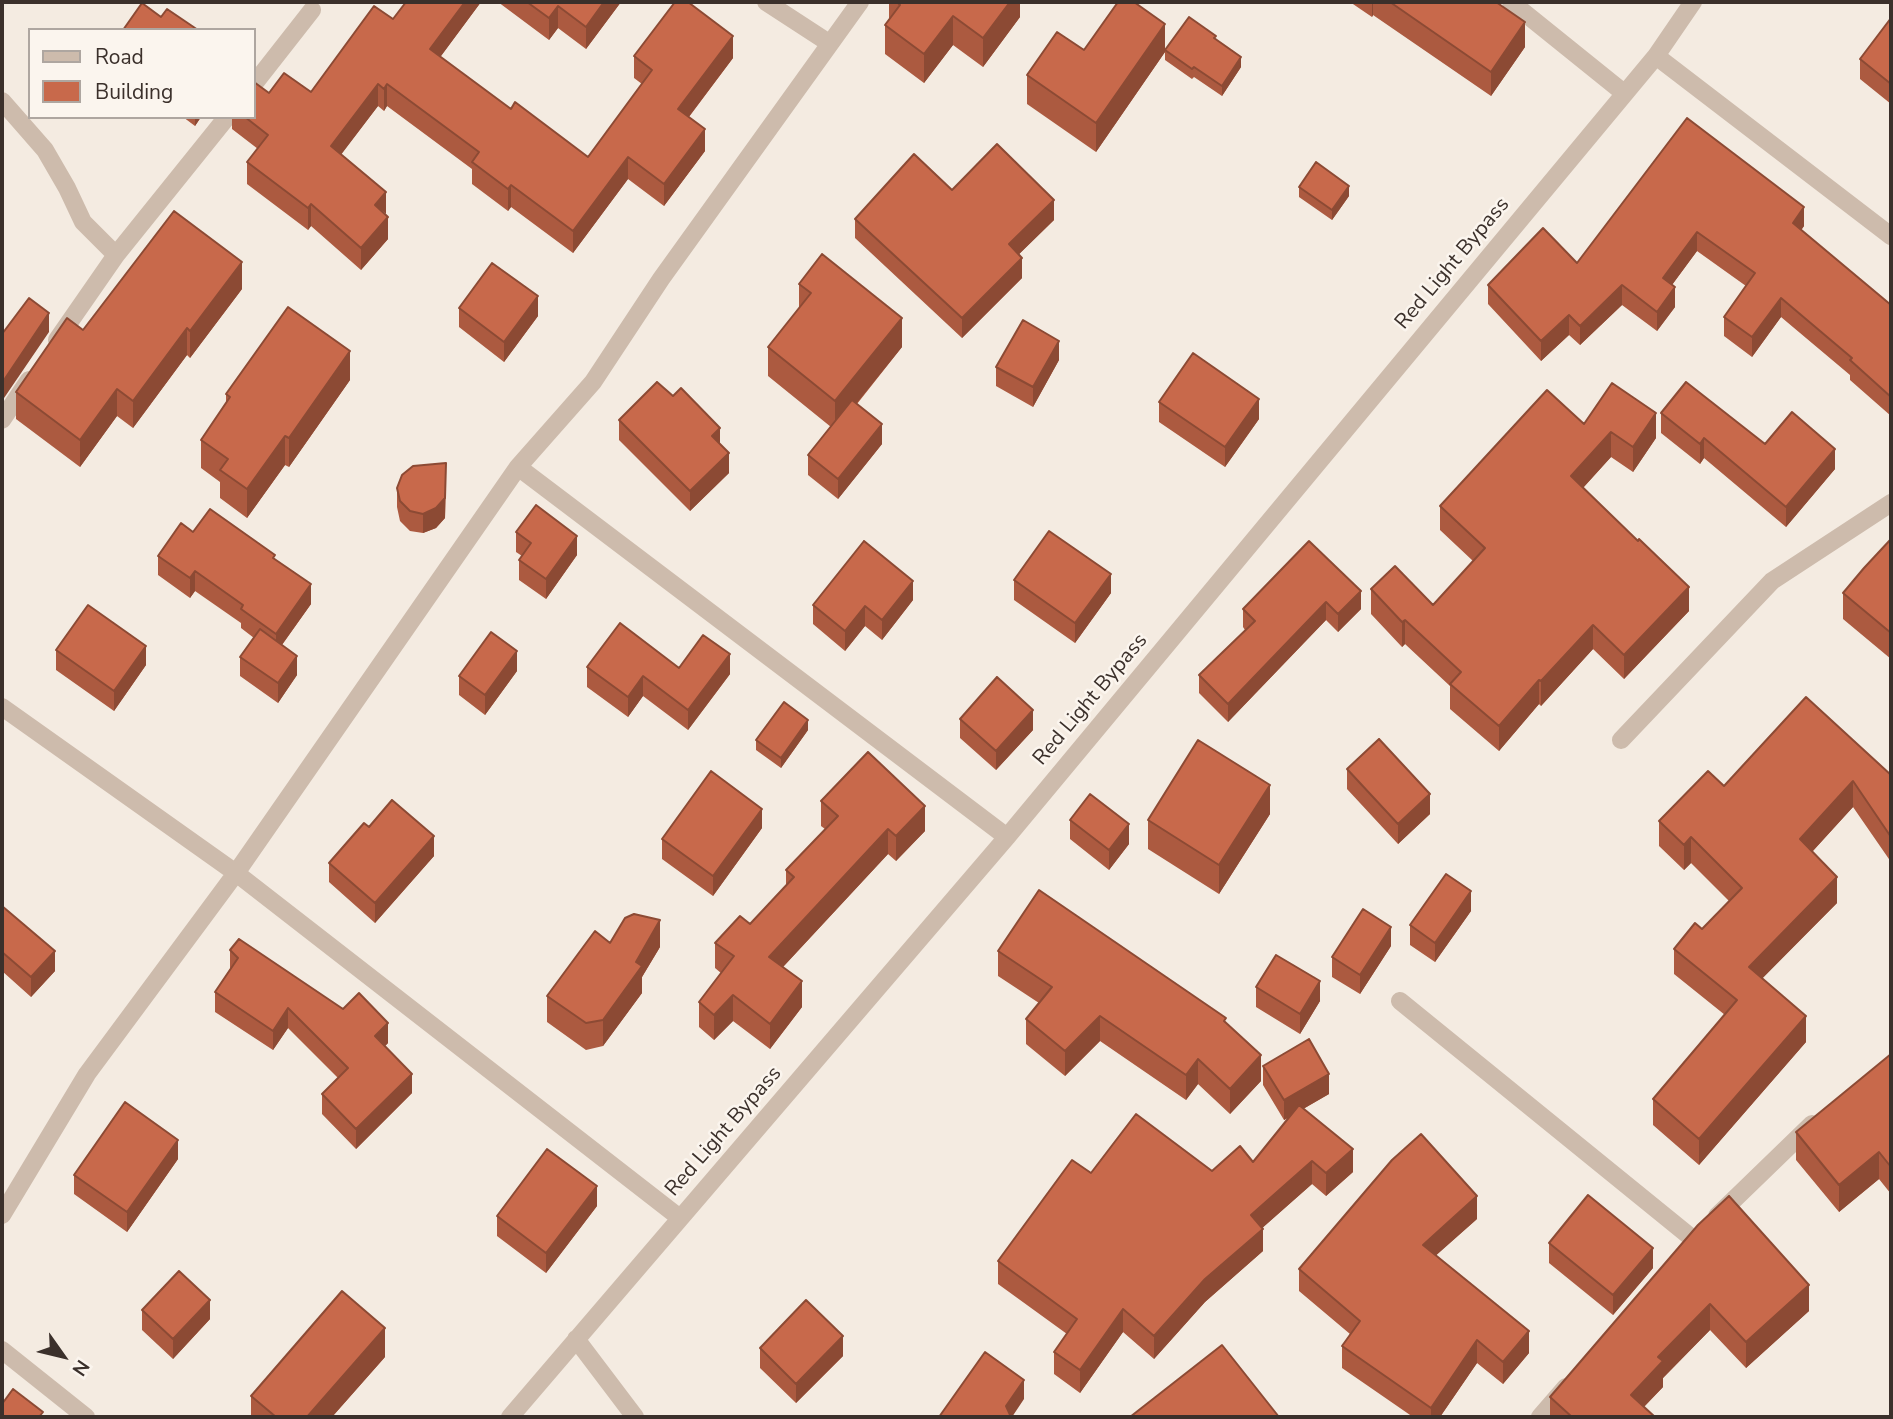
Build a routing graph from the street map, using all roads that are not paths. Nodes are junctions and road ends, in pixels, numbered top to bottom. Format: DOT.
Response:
graph roads {
  1 [pos="766,2"];
  2 [pos="859,2"];
  3 [pos="1511,2"];
  4 [pos="1693,2"];
  5 [pos="312,10"];
  6 [pos="829,43"];
  7 [pos="1656,56"];
  8 [pos="256,81"];
  9 [pos="1624,93"];
  10 [pos="2,101"];
  11 [pos="225,119"];
  12 [pos="1891,236"];
  13 [pos="116,255"];
  14 [pos="2,420"];
  15 [pos="518,467"];
  16 [pos="1891,503"];
  17 [pos="2,707"];
  18 [pos="1621,740"];
  19 [pos="1007,837"];
  20 [pos="236,873"];
  21 [pos="1400,1001"];
  22 [pos="1825,1111"];
  23 [pos="2,1215"];
  24 [pos="680,1218"];
  25 [pos="576,1339"];
  26 [pos="2,1350"];
  27 [pos="1576,1375"];
  28 [pos="86,1417"];
  29 [pos="510,1417"];
  30 [pos="635,1417"];
  31 [pos="1540,1417"];
  1 -- 6 [label="street"];
  2 -- 6 [label="street"];
  3 -- 9 [label="street"];
  4 -- 7 [label="street, Red Light Bypass"];
  5 -- 8 [label="street"];
  6 -- 15 [label="street"];
  7 -- 9 [label="street, Red Light Bypass"];
  7 -- 12 [label="street"];
  9 -- 19 [label="street, Red Light Bypass"];
  10 -- 13 [label="street"];
  11 -- 13 [label="street"];
  13 -- 14 [label="street"];
  15 -- 19 [label="street"];
  15 -- 20 [label="street"];
  16 -- 18 [label="street"];
  17 -- 20 [label="street"];
  19 -- 24 [label="street, Red Light Bypass"];
  20 -- 23 [label="street"];
  20 -- 24 [label="street"];
  21 -- 22 [label="street"];
  24 -- 25 [label="street, Red Light Bypass"];
  25 -- 29 [label="street, Red Light Bypass"];
  25 -- 30 [label="street"];
  26 -- 28 [label="street"];
  27 -- 31 [label="street"];
}
